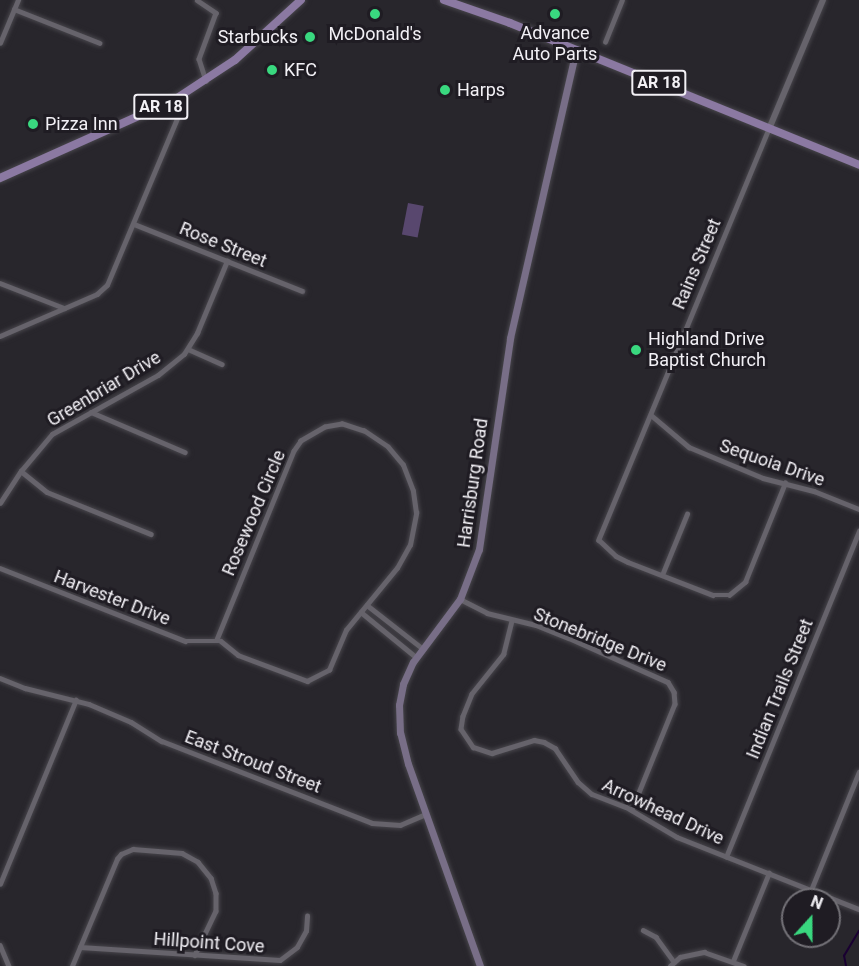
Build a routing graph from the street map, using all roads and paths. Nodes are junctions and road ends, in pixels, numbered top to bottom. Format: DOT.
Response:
graph roads {
  1 [pos="18,0"];
  2 [pos="197,0"];
  3 [pos="301,0"];
  4 [pos="444,0"];
  5 [pos="622,0"];
  6 [pos="823,0"];
  7 [pos="14,9"];
  8 [pos="604,42"];
  9 [pos="0,43"];
  10 [pos="100,43"];
  11 [pos="576,49"];
  12 [pos="206,81"];
  13 [pos="174,100"];
  14 [pos="770,129"];
  15 [pos="859,165"];
  16 [pos="0,178"];
  17 [pos="134,224"];
  18 [pos="227,261"];
  19 [pos="0,283"];
  20 [pos="302,291"];
  21 [pos="65,308"];
  22 [pos="0,336"];
  23 [pos="188,349"];
  24 [pos="222,364"];
  25 [pos="91,412"];
  26 [pos="651,415"];
  27 [pos="185,452"];
  28 [pos="21,471"];
  29 [pos="785,483"];
  30 [pos="0,503"];
  31 [pos="859,509"];
  32 [pos="687,514"];
  33 [pos="859,531"];
  34 [pos="151,534"];
  35 [pos="0,568"];
  36 [pos="662,575"];
  37 [pos="460,599"];
  38 [pos="367,605"];
  39 [pos="361,612"];
  40 [pos="512,621"];
  41 [pos="217,640"];
  42 [pos="422,648"];
  43 [pos="416,657"];
  44 [pos="0,678"];
  45 [pos="76,700"];
  46 [pos="859,772"];
  47 [pos="632,810"];
  48 [pos="424,815"];
  49 [pos="726,857"];
  50 [pos="769,873"];
  51 [pos="0,884"];
  52 [pos="806,888"];
  53 [pos="812,888"];
  54 [pos="841,902"];
  55 [pos="859,909"];
  56 [pos="307,916"];
  57 [pos="643,930"];
  58 [pos="0,945"];
  59 [pos="80,947"];
  60 [pos="195,956"];
  61 [pos="732,961"];
  62 [pos="672,964"];
  63 [pos="9,966"];
  64 [pos="72,966"];
  65 [pos="480,966"];
  66 [pos="744,966"];
  1 -- 7 [label="street"];
  2 -- 12 [label="street"];
  3 -- 12 [label="main road, AR 18"];
  4 -- 11 [label="main road, AR 18"];
  5 -- 8 [label="street"];
  6 -- 14 [label="street, Rains Street"];
  7 -- 9 [label="street"];
  7 -- 10 [label="street"];
  11 -- 14 [label="main road, AR 18"];
  11 -- 37 [label="main road, Harrisburg Road"];
  12 -- 13 [label="main road, AR 18"];
  13 -- 16 [label="main road, AR 18"];
  13 -- 17 [label="street"];
  14 -- 15 [label="main road, AR 18"];
  14 -- 26 [label="street, Rains Street"];
  17 -- 18 [label="street, Rose Street"];
  17 -- 21 [label="street"];
  18 -- 20 [label="street, Rose Street"];
  18 -- 23 [label="street, Greenbriar Drive"];
  19 -- 21 [label="street"];
  21 -- 22 [label="street"];
  23 -- 24 [label="street"];
  23 -- 25 [label="street, Greenbriar Drive"];
  25 -- 27 [label="street"];
  25 -- 28 [label="street, Greenbriar Drive"];
  26 -- 29 [label="street, Sequoia Drive"];
  26 -- 36 [label="street, Rains Street"];
  28 -- 30 [label="street, Greenbriar Drive"];
  28 -- 34 [label="street"];
  29 -- 31 [label="street, Sequoia Drive"];
  29 -- 36 [label="street"];
  32 -- 36 [label="street"];
  33 -- 49 [label="street, Indian Trails Street"];
  35 -- 41 [label="street, Harvester Drive"];
  37 -- 40 [label="street, Stonebridge Drive"];
  37 -- 42 [label="main road, Harrisburg Road"];
  38 -- 39 [label="street, Rosewood Circle"];
  38 -- 41 [label="street, Rosewood Circle"];
  38 -- 42 [label="street"];
  39 -- 41 [label="street, Rosewood Circle"];
  39 -- 43 [label="street"];
  40 -- 47 [label="street, Stonebridge Drive"];
  40 -- 47 [label="street, Arrowhead Drive"];
  42 -- 43 [label="main road, Harrisburg Road"];
  43 -- 48 [label="main road, Harrisburg Road"];
  44 -- 45 [label="street, East Stroud Street"];
  45 -- 48 [label="street, East Stroud Street"];
  45 -- 51 [label="street"];
  46 -- 53 [label="street"];
  47 -- 49 [label="street, Arrowhead Drive"];
  48 -- 65 [label="main road, Harrisburg Road"];
  49 -- 50 [label="street, Arrowhead Drive"];
  50 -- 52 [label="street, Arrowhead Drive"];
  50 -- 61 [label="street"];
  54 -- 55 [label="street, Arrowhead Drive"];
  56 -- 60 [label="street, Hillpoint Cove"];
  57 -- 62 [label="street"];
  58 -- 63 [label="street"];
  59 -- 60 [label="street, Hillpoint Cove"];
  59 -- 60 [label="street"];
  59 -- 64 [label="street"];
  61 -- 62 [label="street"];
  61 -- 66 [label="street"];
}
